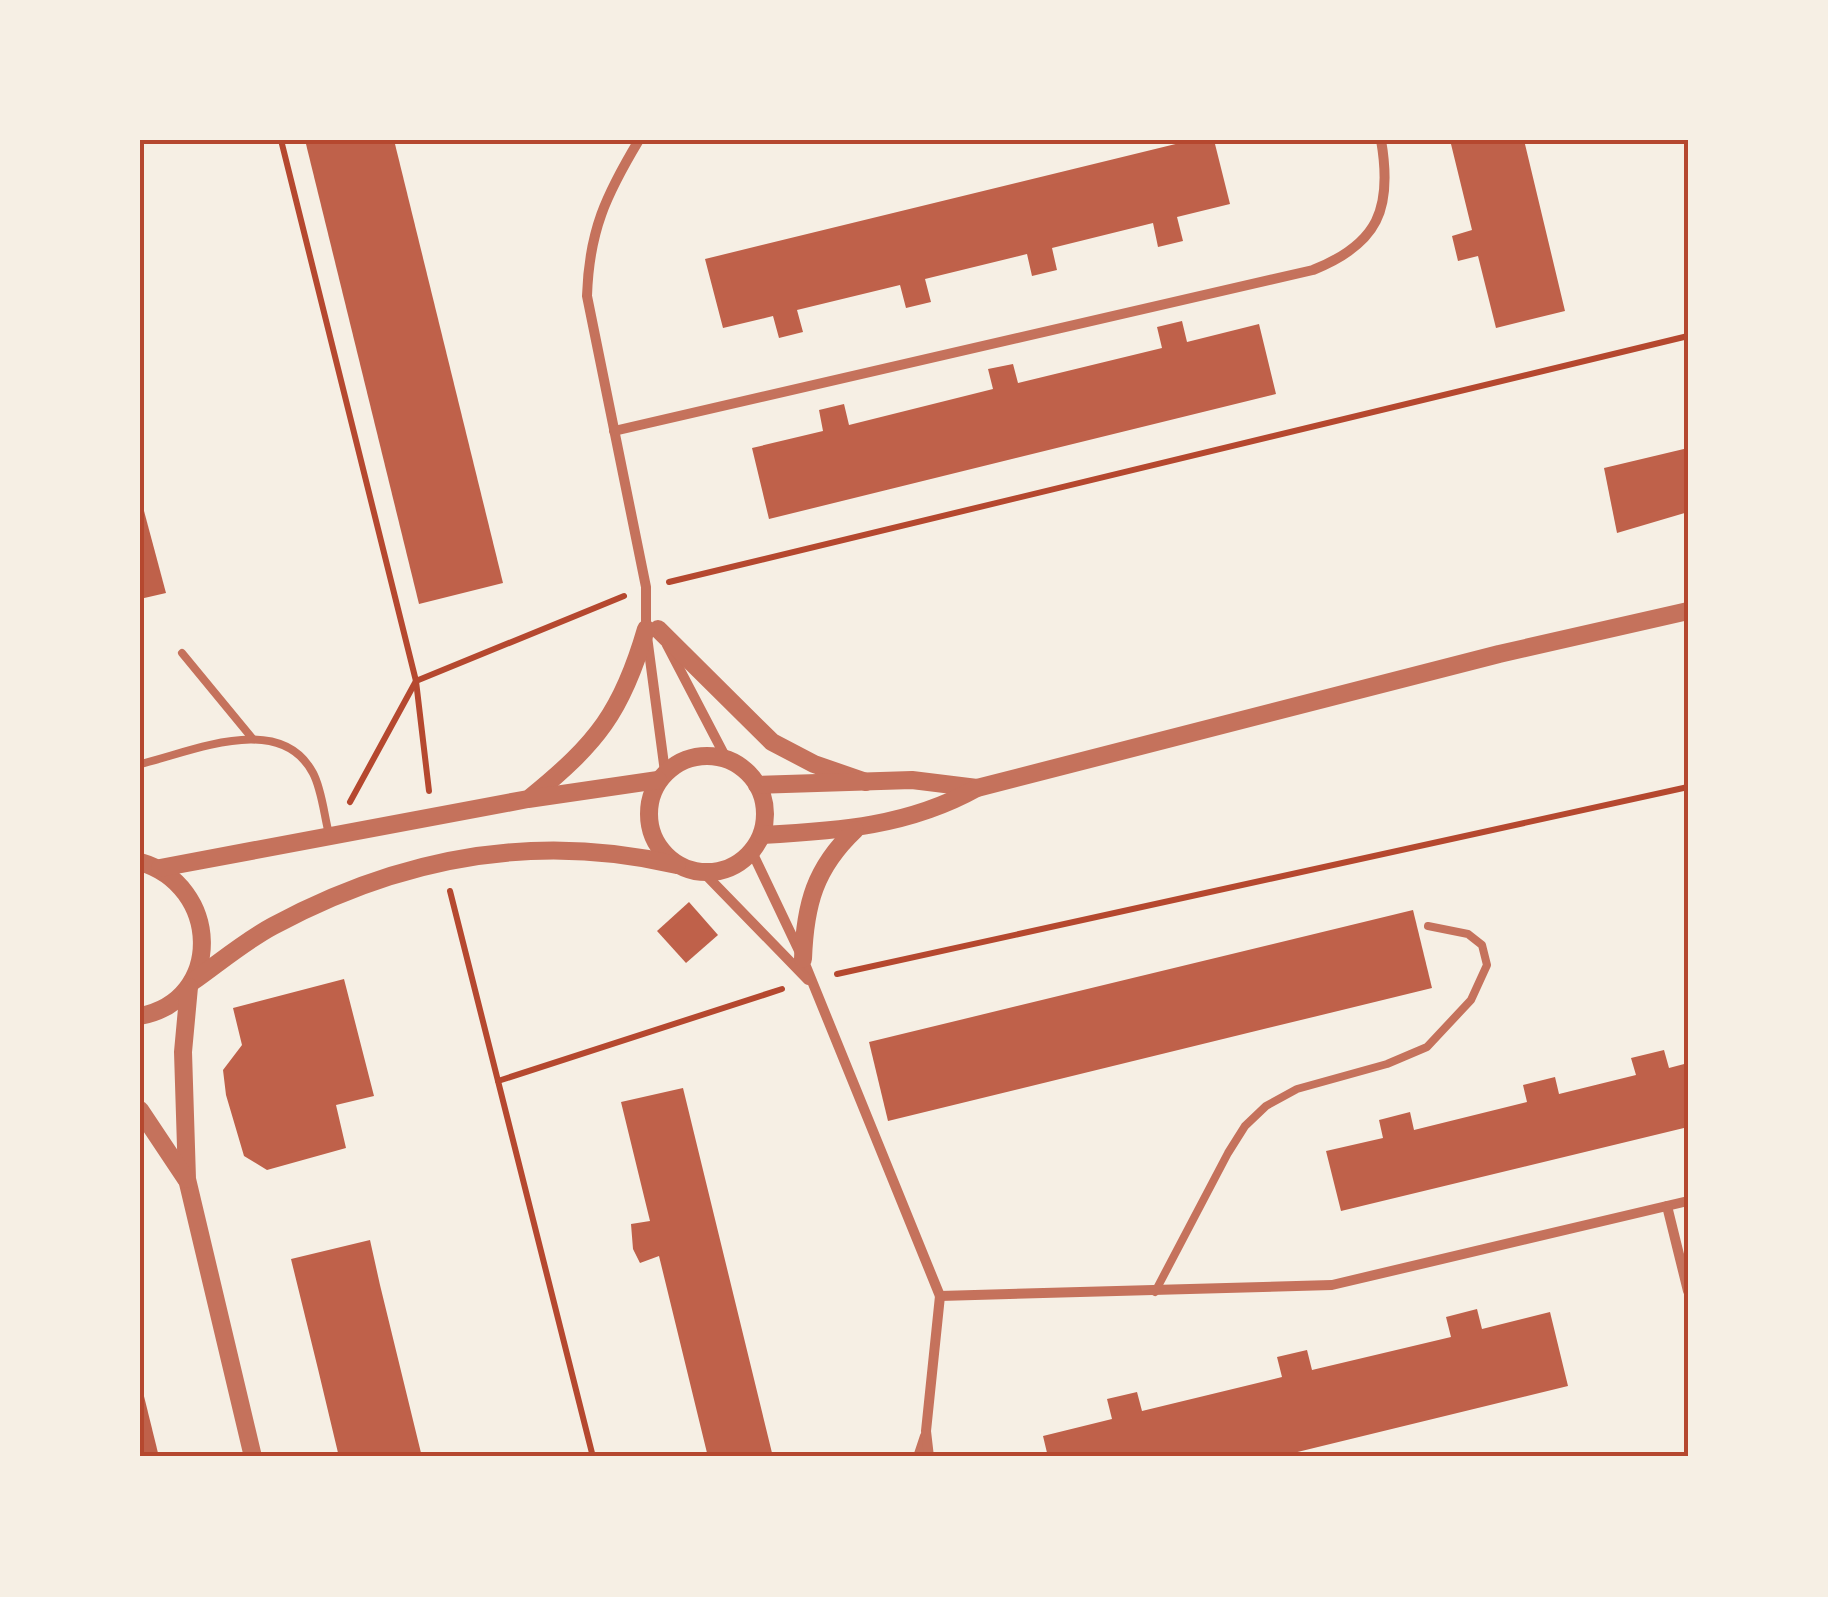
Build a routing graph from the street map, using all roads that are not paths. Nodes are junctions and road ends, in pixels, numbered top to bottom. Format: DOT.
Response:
graph roads {
  1 [pos="639,140"];
  2 [pos="1381,140"];
  3 [pos="614,431"];
  4 [pos="1688,611"];
  5 [pos="652,629"];
  6 [pos="182,653"];
  7 [pos="252,738"];
  8 [pos="727,760"];
  9 [pos="140,764"];
  10 [pos="662,776"];
  11 [pos="866,782"];
  12 [pos="758,785"];
  13 [pos="977,788"];
  14 [pos="528,800"];
  15 [pos="855,830"];
  16 [pos="762,835"];
  17 [pos="330,838"];
  18 [pos="752,852"];
  19 [pos="140,862"];
  20 [pos="677,865"];
  21 [pos="160,868"];
  22 [pos="704,872"];
  23 [pos="1428,926"];
  24 [pos="802,959"];
  25 [pos="809,980"];
  26 [pos="190,984"];
  27 [pos="140,1016"];
  28 [pos="140,1110"];
  29 [pos="187,1180"];
  30 [pos="1688,1201"];
  31 [pos="1668,1206"];
  32 [pos="1688,1291"];
  33 [pos="1156,1292"];
  34 [pos="940,1296"];
  35 [pos="926,1431"];
  36 [pos="253,1457"];
  37 [pos="918,1457"];
  38 [pos="928,1457"];
  1 -- 3 [label="street"];
  2 -- 3 [label="street"];
  3 -- 5 [label="street"];
  4 -- 13 [label="street"];
  5 -- 8 [label="street"];
  5 -- 10 [label="street"];
  5 -- 11 [label="street"];
  5 -- 14 [label="street"];
  6 -- 7 [label="lane"];
  7 -- 9 [label="lane"];
  7 -- 17 [label="lane"];
  8 -- 10 [label="street"];
  8 -- 12 [label="street"];
  10 -- 14 [label="street"];
  10 -- 20 [label="street"];
  11 -- 12 [label="street"];
  11 -- 13 [label="street"];
  12 -- 16 [label="street"];
  13 -- 15 [label="street"];
  14 -- 17 [label="street"];
  15 -- 16 [label="street"];
  15 -- 24 [label="street"];
  16 -- 18 [label="street"];
  17 -- 21 [label="street"];
  18 -- 22 [label="street"];
  18 -- 24 [label="street"];
  19 -- 21 [label="street"];
  20 -- 22 [label="street"];
  20 -- 26 [label="street"];
  21 -- 26 [label="street"];
  22 -- 25 [label="street"];
  23 -- 33 [label="lane"];
  24 -- 25 [label="street"];
  25 -- 34 [label="street"];
  26 -- 27 [label="street"];
  26 -- 29 [label="street"];
  28 -- 29 [label="street"];
  29 -- 36 [label="street"];
  30 -- 31 [label="street"];
  31 -- 32 [label="street"];
  31 -- 33 [label="street"];
  33 -- 34 [label="street"];
  34 -- 35 [label="street"];
  35 -- 37 [label="street"];
  35 -- 38 [label="street"];
}
